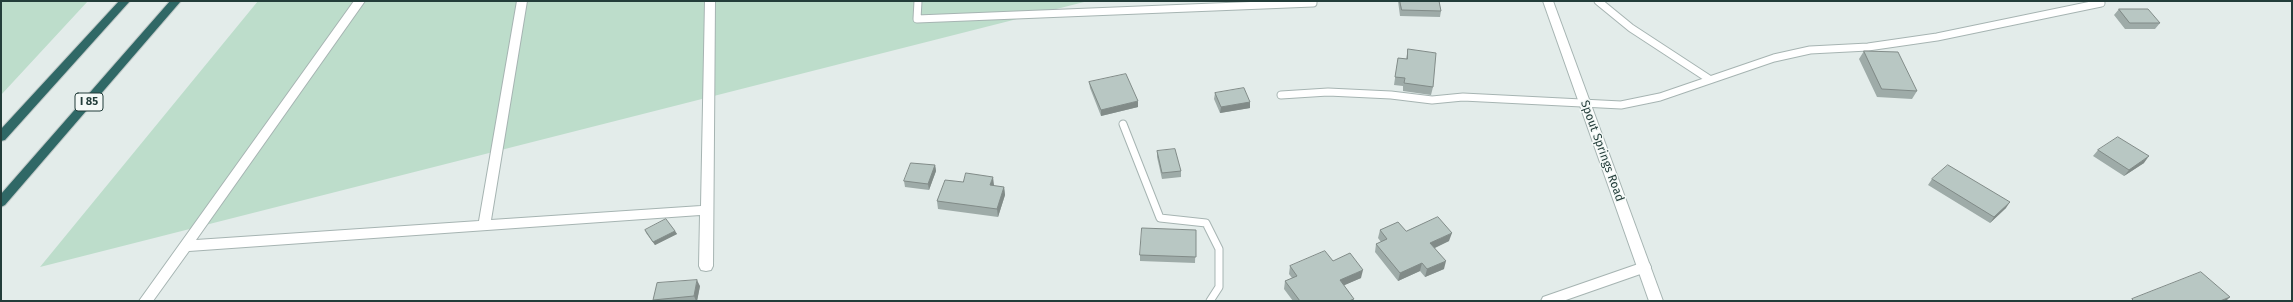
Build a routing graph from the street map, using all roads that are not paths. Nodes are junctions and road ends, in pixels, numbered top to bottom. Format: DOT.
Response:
graph roads {
  1 [pos="125,1"];
  2 [pos="176,1"];
  3 [pos="360,1"];
  4 [pos="522,1"];
  5 [pos="710,1"];
  6 [pos="918,1"];
  7 [pos="1313,1"];
  8 [pos="1548,1"];
  9 [pos="1598,1"];
  10 [pos="2100,2"];
  11 [pos="1709,80"];
  12 [pos="1281,95"];
  13 [pos="1585,104"];
  14 [pos="1123,124"];
  15 [pos="1,137"];
  16 [pos="1,202"];
  17 [pos="706,210"];
  18 [pos="484,226"];
  19 [pos="185,246"];
  20 [pos="706,266"];
  21 [pos="1644,268"];
  22 [pos="146,301"];
  23 [pos="1210,301"];
  24 [pos="1548,301"];
  25 [pos="1656,301"];
  1 -- 15 [label="highway"];
  2 -- 16 [label="highway, I 85"];
  3 -- 19 [label="street"];
  4 -- 18 [label="street"];
  5 -- 17 [label="street"];
  6 -- 7 [label="lane"];
  8 -- 13 [label="street, Spout Springs Road"];
  9 -- 11 [label="lane"];
  10 -- 11 [label="lane"];
  11 -- 13 [label="lane"];
  12 -- 13 [label="lane"];
  13 -- 21 [label="street, Spout Springs Road"];
  14 -- 23 [label="lane"];
  17 -- 18 [label="street"];
  17 -- 20 [label="street"];
  18 -- 19 [label="street"];
  19 -- 22 [label="street"];
  21 -- 24 [label="street"];
  21 -- 25 [label="street, Spout Springs Road"];
}
